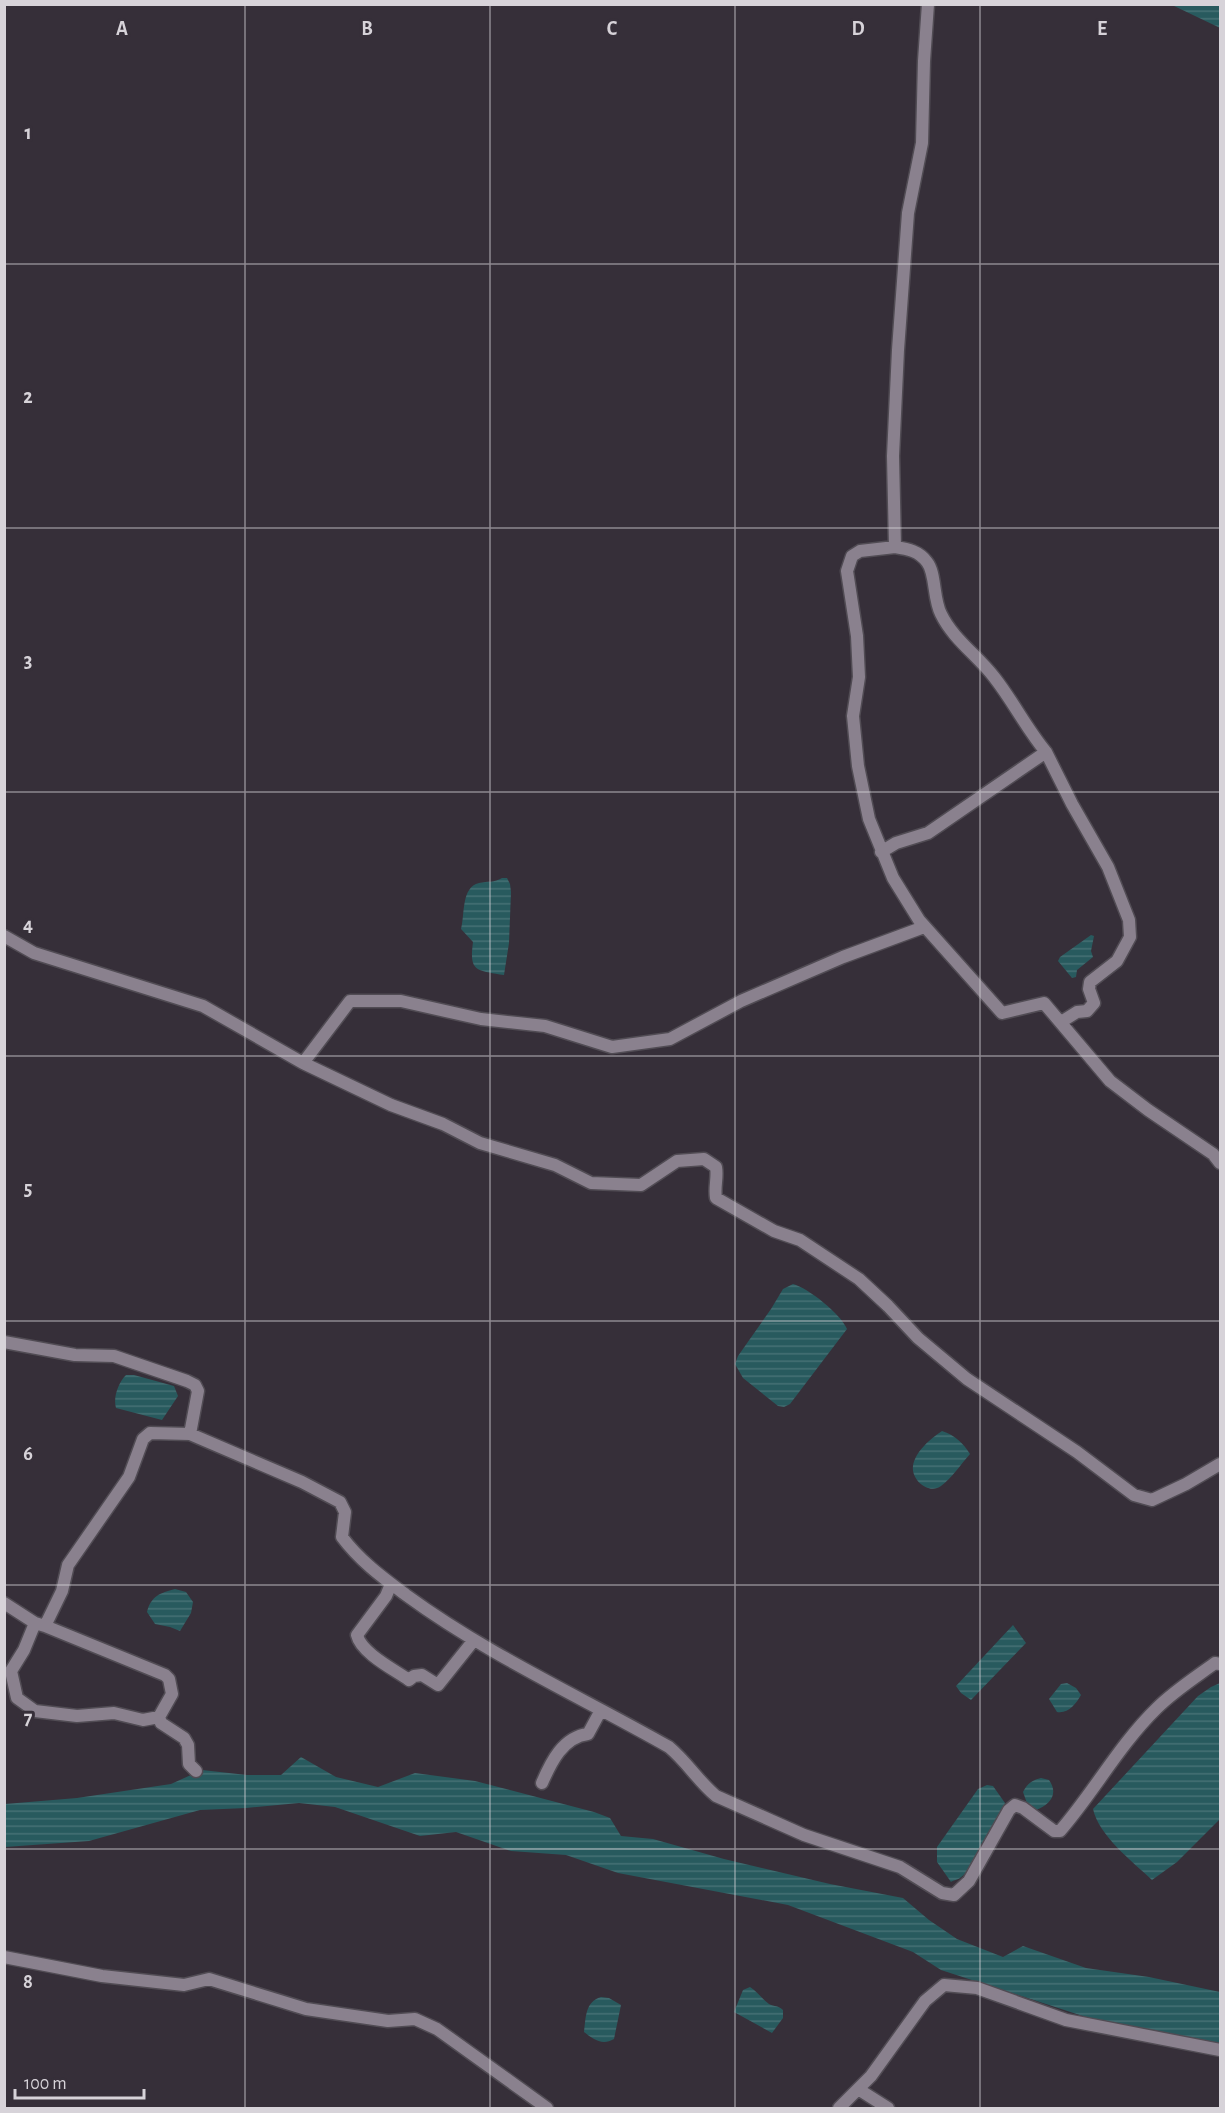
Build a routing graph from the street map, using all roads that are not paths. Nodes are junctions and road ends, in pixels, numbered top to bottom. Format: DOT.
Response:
graph roads {
  1 [pos="927,4"];
  2 [pos="895,547"];
  3 [pos="1046,752"];
  4 [pos="882,852"];
  5 [pos="924,927"];
  6 [pos="4,936"];
  7 [pos="1061,1022"];
  8 [pos="303,1064"];
  9 [pos="1221,1163"];
  10 [pos="4,1342"];
  11 [pos="190,1434"];
  12 [pos="1221,1464"];
  13 [pos="391,1584"];
  14 [pos="4,1603"];
  15 [pos="40,1624"];
  16 [pos="474,1640"];
  17 [pos="1221,1664"];
  18 [pos="601,1710"];
  19 [pos="159,1717"];
  20 [pos="196,1771"];
  21 [pos="542,1783"];
  22 [pos="4,1957"];
  23 [pos="1221,2050"];
  24 [pos="858,2089"];
  25 [pos="547,2109"];
  26 [pos="839,2109"];
  27 [pos="888,2109"];
  1 -- 2 [label="street"];
  2 -- 3 [label="street"];
  2 -- 4 [label="street"];
  3 -- 4 [label="street"];
  3 -- 7 [label="street"];
  4 -- 5 [label="street"];
  5 -- 7 [label="street"];
  5 -- 8 [label="street"];
  6 -- 8 [label="street"];
  7 -- 9 [label="street"];
  8 -- 12 [label="street"];
  10 -- 11 [label="street"];
  11 -- 13 [label="street"];
  11 -- 15 [label="street"];
  13 -- 16 [label="street"];
  13 -- 16 [label="street"];
  14 -- 15 [label="street"];
  15 -- 19 [label="street"];
  15 -- 19 [label="street"];
  16 -- 18 [label="street"];
  17 -- 18 [label="street"];
  18 -- 21 [label="street"];
  19 -- 20 [label="street"];
  22 -- 25 [label="street"];
  23 -- 24 [label="street"];
  24 -- 26 [label="street"];
  24 -- 27 [label="street"];
}
